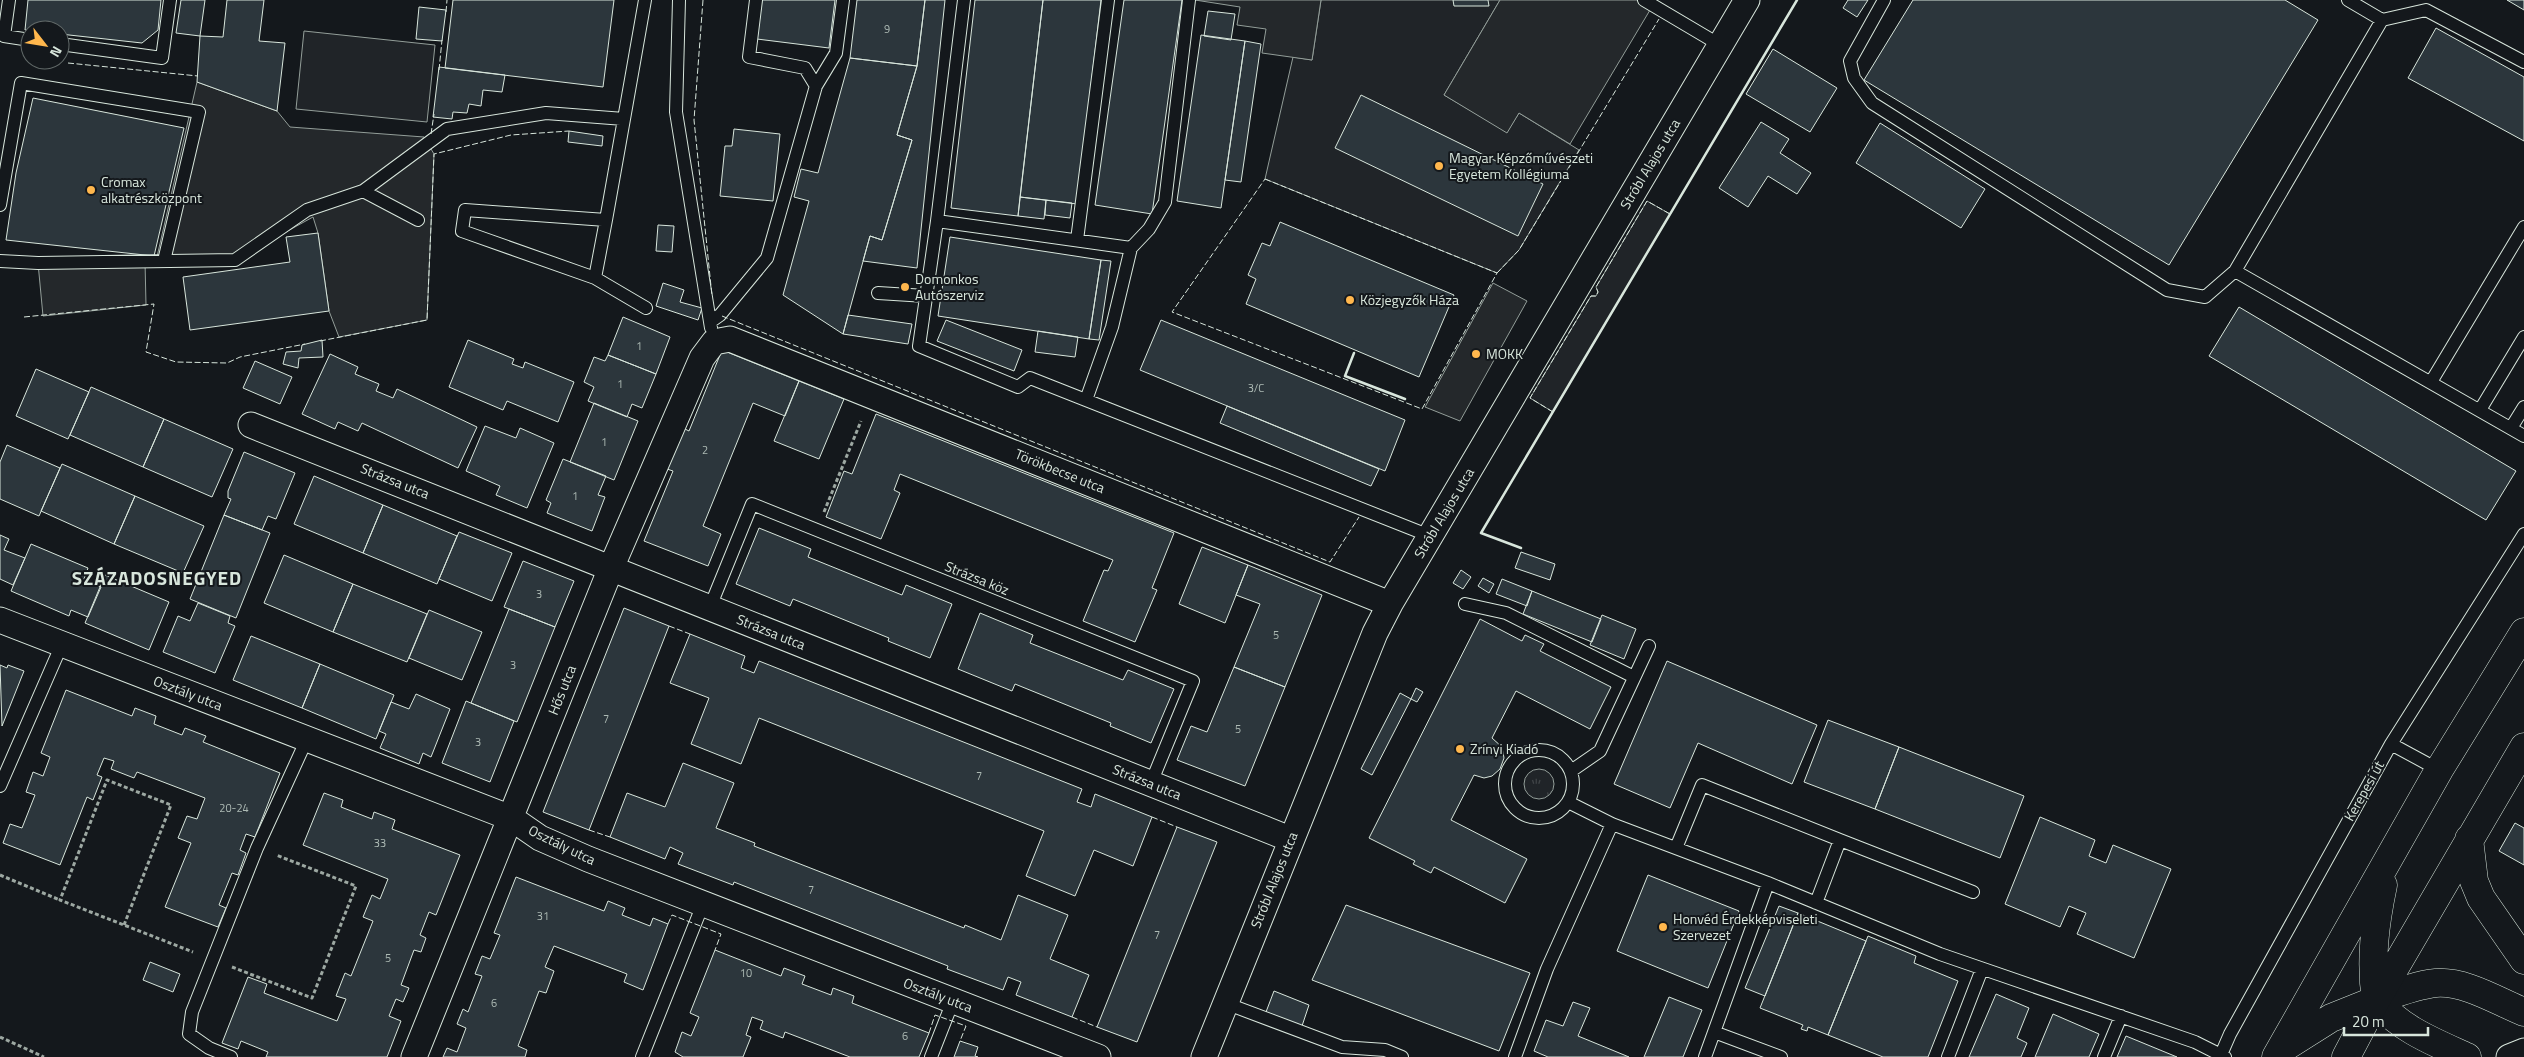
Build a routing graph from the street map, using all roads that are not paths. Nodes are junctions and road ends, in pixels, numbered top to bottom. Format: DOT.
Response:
graph roads {
  1 [pos="9,0"];
  2 [pos="170,0"];
  3 [pos="646,0"];
  4 [pos="679,0"];
  5 [pos="756,0"];
  6 [pos="843,0"];
  7 [pos="964,0"];
  8 [pos="1108,0"];
  9 [pos="1190,0"];
  10 [pos="1644,0"];
  11 [pos="1747,0"];
  12 [pos="1884,0"];
  13 [pos="2348,0"];
  14 [pos="2382,20"];
  15 [pos="20,38"];
  16 [pos="70,45"];
  17 [pos="1720,46"];
  18 [pos="2524,62"];
  19 [pos="816,86"];
  20 [pos="624,119"];
  21 [pos="363,191"];
  22 [pos="0,205"];
  23 [pos="418,220"];
  24 [pos="606,220"];
  25 [pos="937,221"];
  26 [pos="2524,226"];
  27 [pos="1077,240"];
  28 [pos="1131,248"];
  29 [pos="0,260"];
  30 [pos="164,261"];
  31 [pos="2235,271"];
  32 [pos="595,278"];
  33 [pos="878,293"];
  34 [pos="926,296"];
  35 [pos="646,308"];
  36 [pos="718,335"];
  37 [pos="2524,338"];
  38 [pos="2431,382"];
  39 [pos="1086,400"];
  40 [pos="2524,407"];
  41 [pos="2480,410"];
  42 [pos="251,424"];
  43 [pos="2511,428"];
  44 [pos="2524,436"];
  45 [pos="2524,534"];
  46 [pos="1430,536"];
  47 [pos="611,568"];
  48 [pos="1390,604"];
  49 [pos="1465,604"];
  50 [pos="710,607"];
  51 [pos="0,620"];
  52 [pos="2524,632"];
  53 [pos="62,644"];
  54 [pos="1649,646"];
  55 [pos="1634,677"];
  56 [pos="307,739"];
  57 [pos="2391,744"];
  58 [pos="2524,747"];
  59 [pos="2439,770"];
  60 [pos="1571,771"];
  61 [pos="2514,776"];
  62 [pos="1151,783"];
  63 [pos="0,786"];
  64 [pos="1568,802"];
  65 [pos="511,818"];
  66 [pos="1612,824"];
  67 [pos="1290,839"];
  68 [pos="2469,839"];
  69 [pos="1840,840"];
  70 [pos="1676,848"];
  71 [pos="2387,860"];
  72 [pos="1768,883"];
  73 [pos="1973,892"];
  74 [pos="1816,903"];
  75 [pos="703,904"];
  76 [pos="2524,960"];
  77 [pos="1982,969"];
  78 [pos="2376,1000"];
  79 [pos="953,1001"];
  80 [pos="1225,1003"];
  81 [pos="2524,1012"];
  82 [pos="2122,1016"];
  83 [pos="1714,1032"];
  84 [pos="2524,1051"];
  85 [pos="2277,1054"];
  86 [pos="2222,1056"];
  87 [pos="231,1057"];
  88 [pos="414,1057"];
  89 [pos="642,1057"];
  90 [pos="931,1057"];
  91 [pos="1098,1057"];
  92 [pos="1204,1057"];
  93 [pos="1402,1057"];
  94 [pos="1515,1057"];
  95 [pos="1705,1057"];
  96 [pos="1781,1057"];
  97 [pos="1948,1057"];
  98 [pos="2104,1057"];
  99 [pos="2346,1057"];
  100 [pos="2467,1057"];
  101 [pos="2509,1057"];
  1 -- 15 [label="lane"];
  2 -- 16 [label="lane"];
  3 -- 20 [label="lane"];
  4 -- 36 [label="lane"];
  5 -- 19 [label="lane"];
  6 -- 19 [label="lane"];
  7 -- 25 [label="lane"];
  8 -- 27 [label="lane"];
  9 -- 28 [label="lane"];
  10 -- 17 [label="lane"];
  11 -- 17 [label="street, Stróbl Alajos utca"];
  12 -- 31 [label="lane"];
  13 -- 14 [label="lane"];
  14 -- 18 [label="lane"];
  14 -- 31 [label="lane"];
  17 -- 46 [label="street, Stróbl Alajos utca"];
  19 -- 36 [label="lane"];
  20 -- 21 [label="lane"];
  20 -- 24 [label="lane"];
  21 -- 23 [label="lane"];
  21 -- 30 [label="lane"];
  22 -- 30 [label="lane"];
  24 -- 32 [label="lane"];
  24 -- 32 [label="lane"];
  25 -- 27 [label="lane"];
  25 -- 34 [label="lane"];
  26 -- 38 [label="lane"];
  27 -- 28 [label="lane"];
  28 -- 39 [label="lane"];
  29 -- 30 [label="lane"];
  31 -- 38 [label="lane"];
  32 -- 35 [label="lane"];
  33 -- 34 [label="lane"];
  34 -- 39 [label="lane"];
  36 -- 47 [label="street, Hős utca"];
  36 -- 48 [label="street, Törökbecse utca"];
  37 -- 41 [label="lane"];
  38 -- 41 [label="lane"];
  39 -- 46 [label="lane"];
  40 -- 43 [label="lane"];
  41 -- 43 [label="lane"];
  42 -- 47 [label="street, Strázsa utca"];
  43 -- 44 [label="lane"];
  45 -- 57 [label="lane, Kerepesi út"];
  46 -- 48 [label="street, Stróbl Alajos utca"];
  47 -- 50 [label="street, Strázsa utca"];
  47 -- 65 [label="street, Hős utca"];
  48 -- 67 [label="street, Stróbl Alajos utca"];
  49 -- 55 [label="lane"];
  50 -- 62 [label="street, Strázsa utca"];
  50 -- 62 [label="lane, Strázsa köz"];
  51 -- 53 [label="street, Osztály utca"];
  52 -- 59 [label="main road"];
  53 -- 56 [label="street, Osztály utca"];
  53 -- 63 [label="lane"];
  54 -- 55 [label="lane"];
  55 -- 60 [label="lane"];
  56 -- 65 [label="street, Osztály utca"];
  56 -- 87 [label="lane"];
  57 -- 59 [label="lane"];
  57 -- 86 [label="lane, Kerepesi út"];
  58 -- 61 [label="main road"];
  59 -- 71 [label="main road"];
  60 -- 64 [label="lane"];
  60 -- 64 [label="lane"];
  61 -- 68 [label="main road"];
  62 -- 67 [label="street, Strázsa utca"];
  64 -- 66 [label="lane"];
  65 -- 75 [label="street, Osztály utca"];
  65 -- 88 [label="street, Hős utca"];
  66 -- 70 [label="lane"];
  66 -- 94 [label="lane"];
  67 -- 80 [label="street, Stróbl Alajos utca"];
  68 -- 76 [label="main road"];
  68 -- 78 [label="main road"];
  69 -- 70 [label="lane"];
  69 -- 73 [label="lane"];
  69 -- 74 [label="lane"];
  70 -- 72 [label="lane"];
  71 -- 78 [label="main road"];
  71 -- 85 [label="main road"];
  72 -- 74 [label="lane"];
  72 -- 83 [label="lane"];
  74 -- 77 [label="lane"];
  75 -- 79 [label="street, Osztály utca"];
  75 -- 89 [label="lane"];
  77 -- 82 [label="lane"];
  77 -- 97 [label="lane"];
  78 -- 81 [label="main road"];
  78 -- 85 [label="main road"];
  78 -- 99 [label="main road"];
  78 -- 100 [label="main road"];
  79 -- 90 [label="lane"];
  79 -- 91 [label="street, Osztály utca"];
  80 -- 92 [label="street, Stróbl Alajos utca"];
  80 -- 93 [label="lane"];
  82 -- 86 [label="lane"];
  82 -- 98 [label="lane"];
  83 -- 95 [label="lane"];
  83 -- 96 [label="lane"];
  84 -- 101 [label="street"];
}
